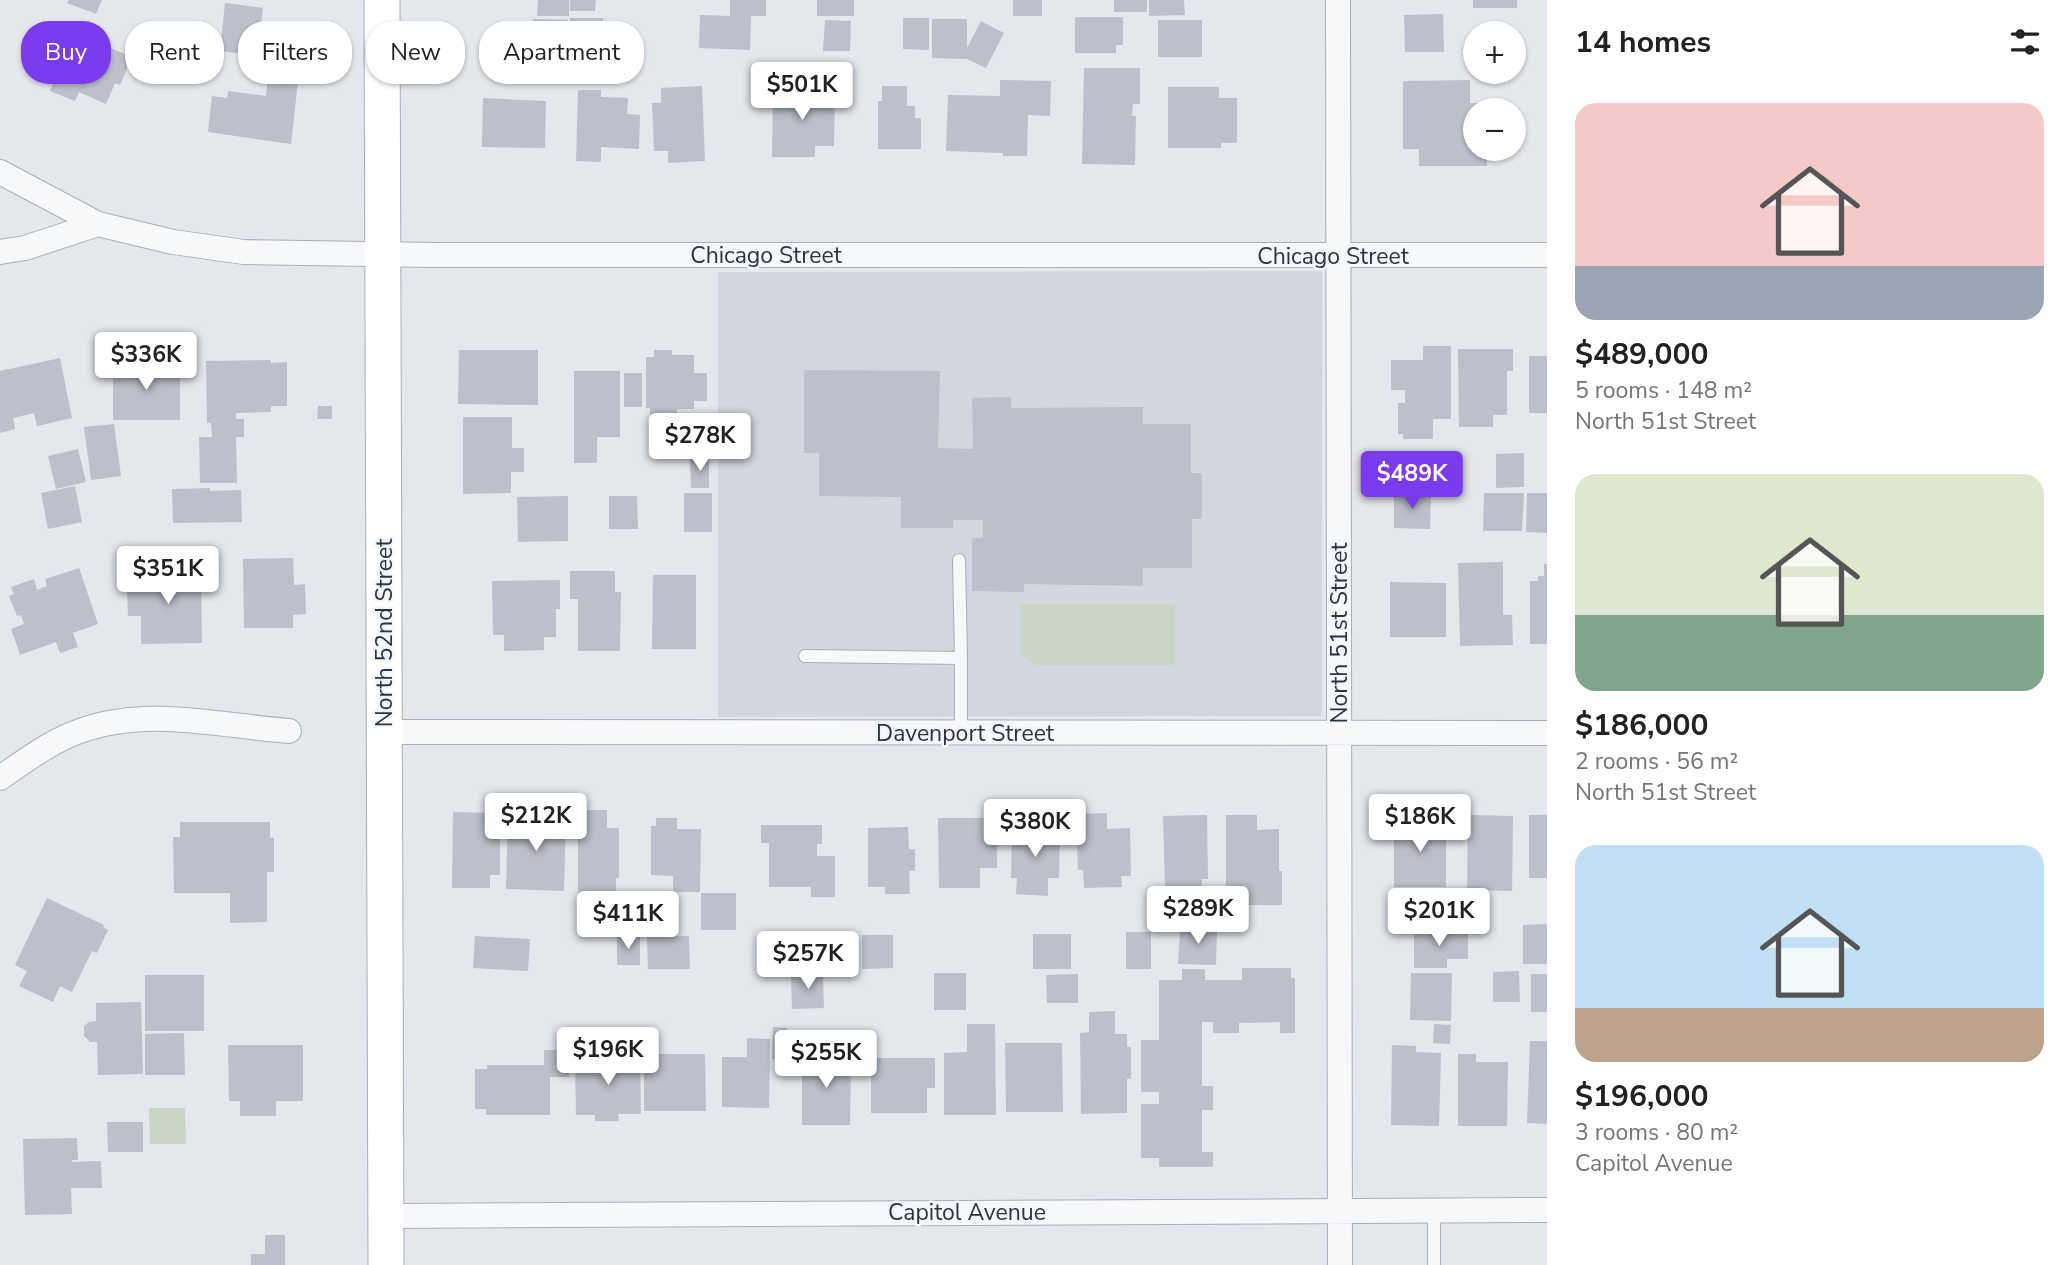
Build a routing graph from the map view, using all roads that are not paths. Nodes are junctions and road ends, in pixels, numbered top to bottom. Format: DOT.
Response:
graph roads {
  1 [pos="382,0"];
  2 [pos="1338,0"];
  3 [pos="0,172"];
  4 [pos="98,224"];
  5 [pos="0,252"];
  6 [pos="383,254"];
  7 [pos="1547,255"];
  8 [pos="1339,256"];
  9 [pos="960,560"];
  10 [pos="805,656"];
  11 [pos="961,658"];
  12 [pos="289,730"];
  13 [pos="384,732"];
  14 [pos="961,733"];
  15 [pos="1339,733"];
  16 [pos="1547,733"];
  17 [pos="0,778"];
  18 [pos="1340,1210"];
  19 [pos="1434,1210"];
  20 [pos="1547,1210"];
  21 [pos="386,1216"];
  22 [pos="386,1265"];
  23 [pos="1340,1265"];
  24 [pos="1434,1265"];
  1 -- 6 [label="street, North 52nd Street"];
  2 -- 8 [label="street, North 51st Street"];
  3 -- 4 [label="street, Chicago Street"];
  4 -- 5 [label="street"];
  4 -- 6 [label="street, Chicago Street"];
  6 -- 8 [label="street, Chicago Street"];
  6 -- 13 [label="street, North 52nd Street"];
  7 -- 8 [label="street, Chicago Street"];
  8 -- 15 [label="street, North 51st Street"];
  9 -- 11 [label="lane"];
  10 -- 11 [label="lane"];
  11 -- 14 [label="lane"];
  12 -- 17 [label="street"];
  13 -- 14 [label="street, Davenport Street"];
  13 -- 21 [label="street, North 52nd Street"];
  14 -- 15 [label="street, Davenport Street"];
  15 -- 16 [label="street, Davenport Street"];
  15 -- 18 [label="street, North 51st Street"];
  18 -- 19 [label="street, Capitol Avenue"];
  18 -- 21 [label="street, Capitol Avenue"];
  18 -- 23 [label="street, North 51st Street"];
  19 -- 20 [label="street, Capitol Avenue"];
  19 -- 24 [label="lane"];
  21 -- 22 [label="street, North 52nd Street"];
}
